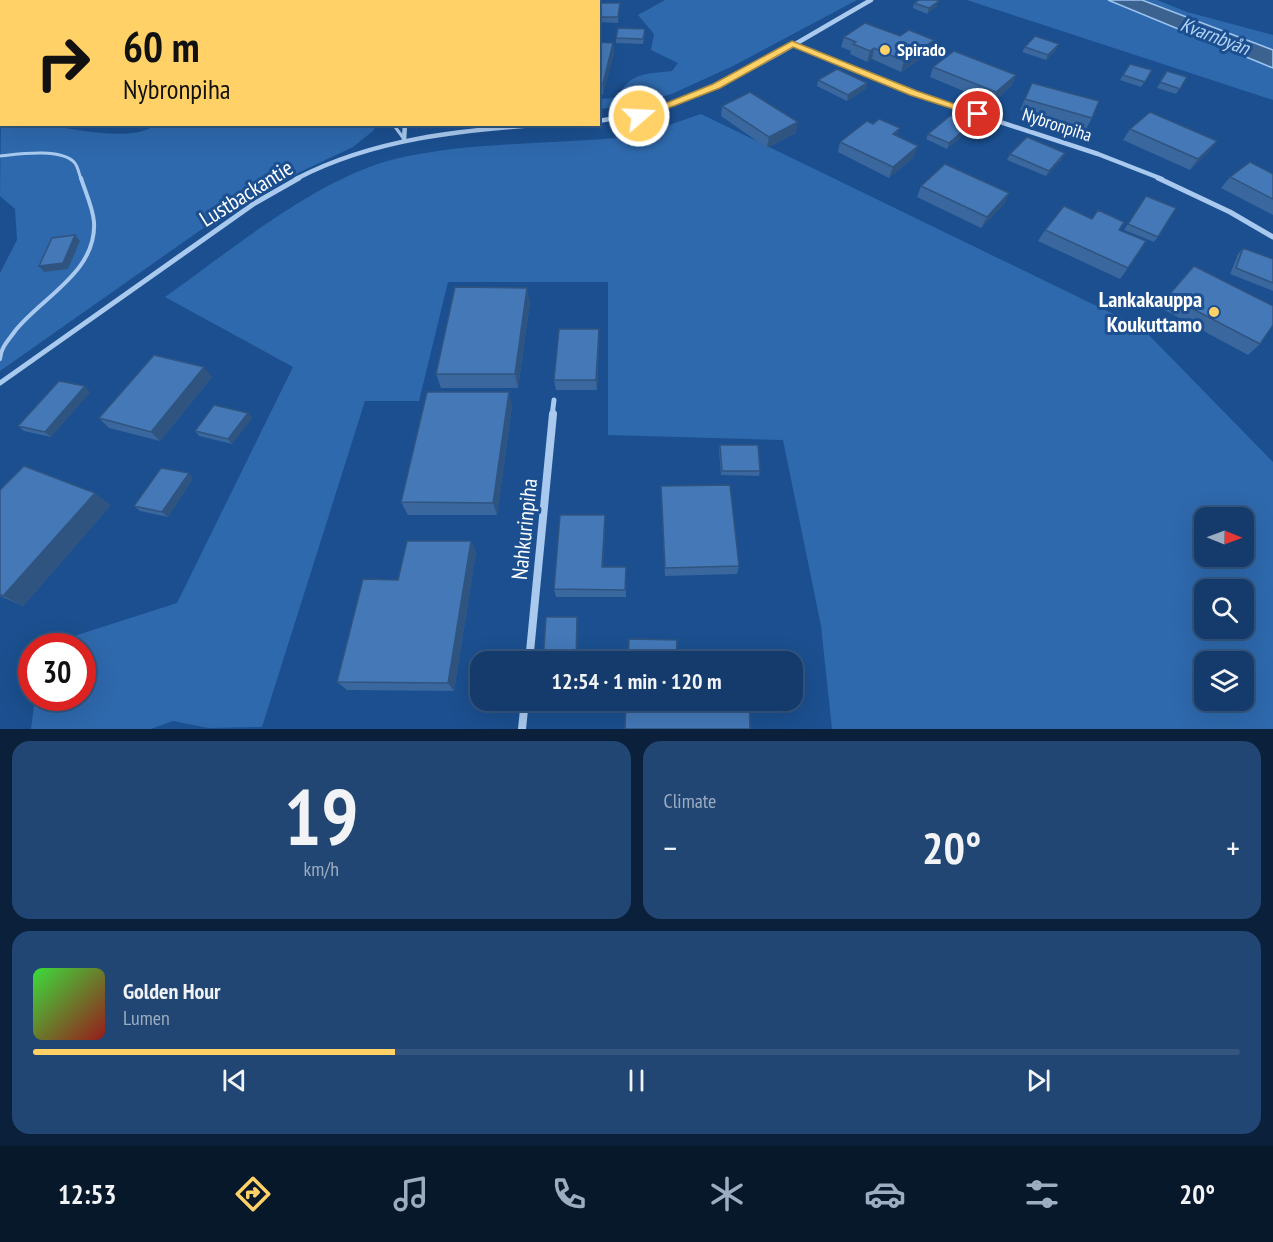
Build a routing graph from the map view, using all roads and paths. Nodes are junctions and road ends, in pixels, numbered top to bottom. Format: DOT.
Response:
graph roads {
  1 [pos="871,0"];
  2 [pos="792,44"];
  3 [pos="600,121"];
  4 [pos="394,126"];
  5 [pos="405,126"];
  6 [pos="522,126"];
  7 [pos="404,140"];
  8 [pos="0,156"];
  9 [pos="1273,237"];
  10 [pos="0,359"];
  11 [pos="0,383"];
  12 [pos="554,400"];
  13 [pos="530,651"];
  14 [pos="524,711"];
  15 [pos="522,729"];
  1 -- 2 [label="street"];
  2 -- 3 [label="street"];
  2 -- 9 [label="street, Nybronpiha"];
  4 -- 7 [label="lane"];
  5 -- 7 [label="street"];
  6 -- 7 [label="street, Lustbackantie"];
  7 -- 11 [label="street, Lustbackantie"];
  8 -- 10 [label="lane"];
  12 -- 13 [label="street, Nahkurinpiha"];
  14 -- 15 [label="street"];
}
